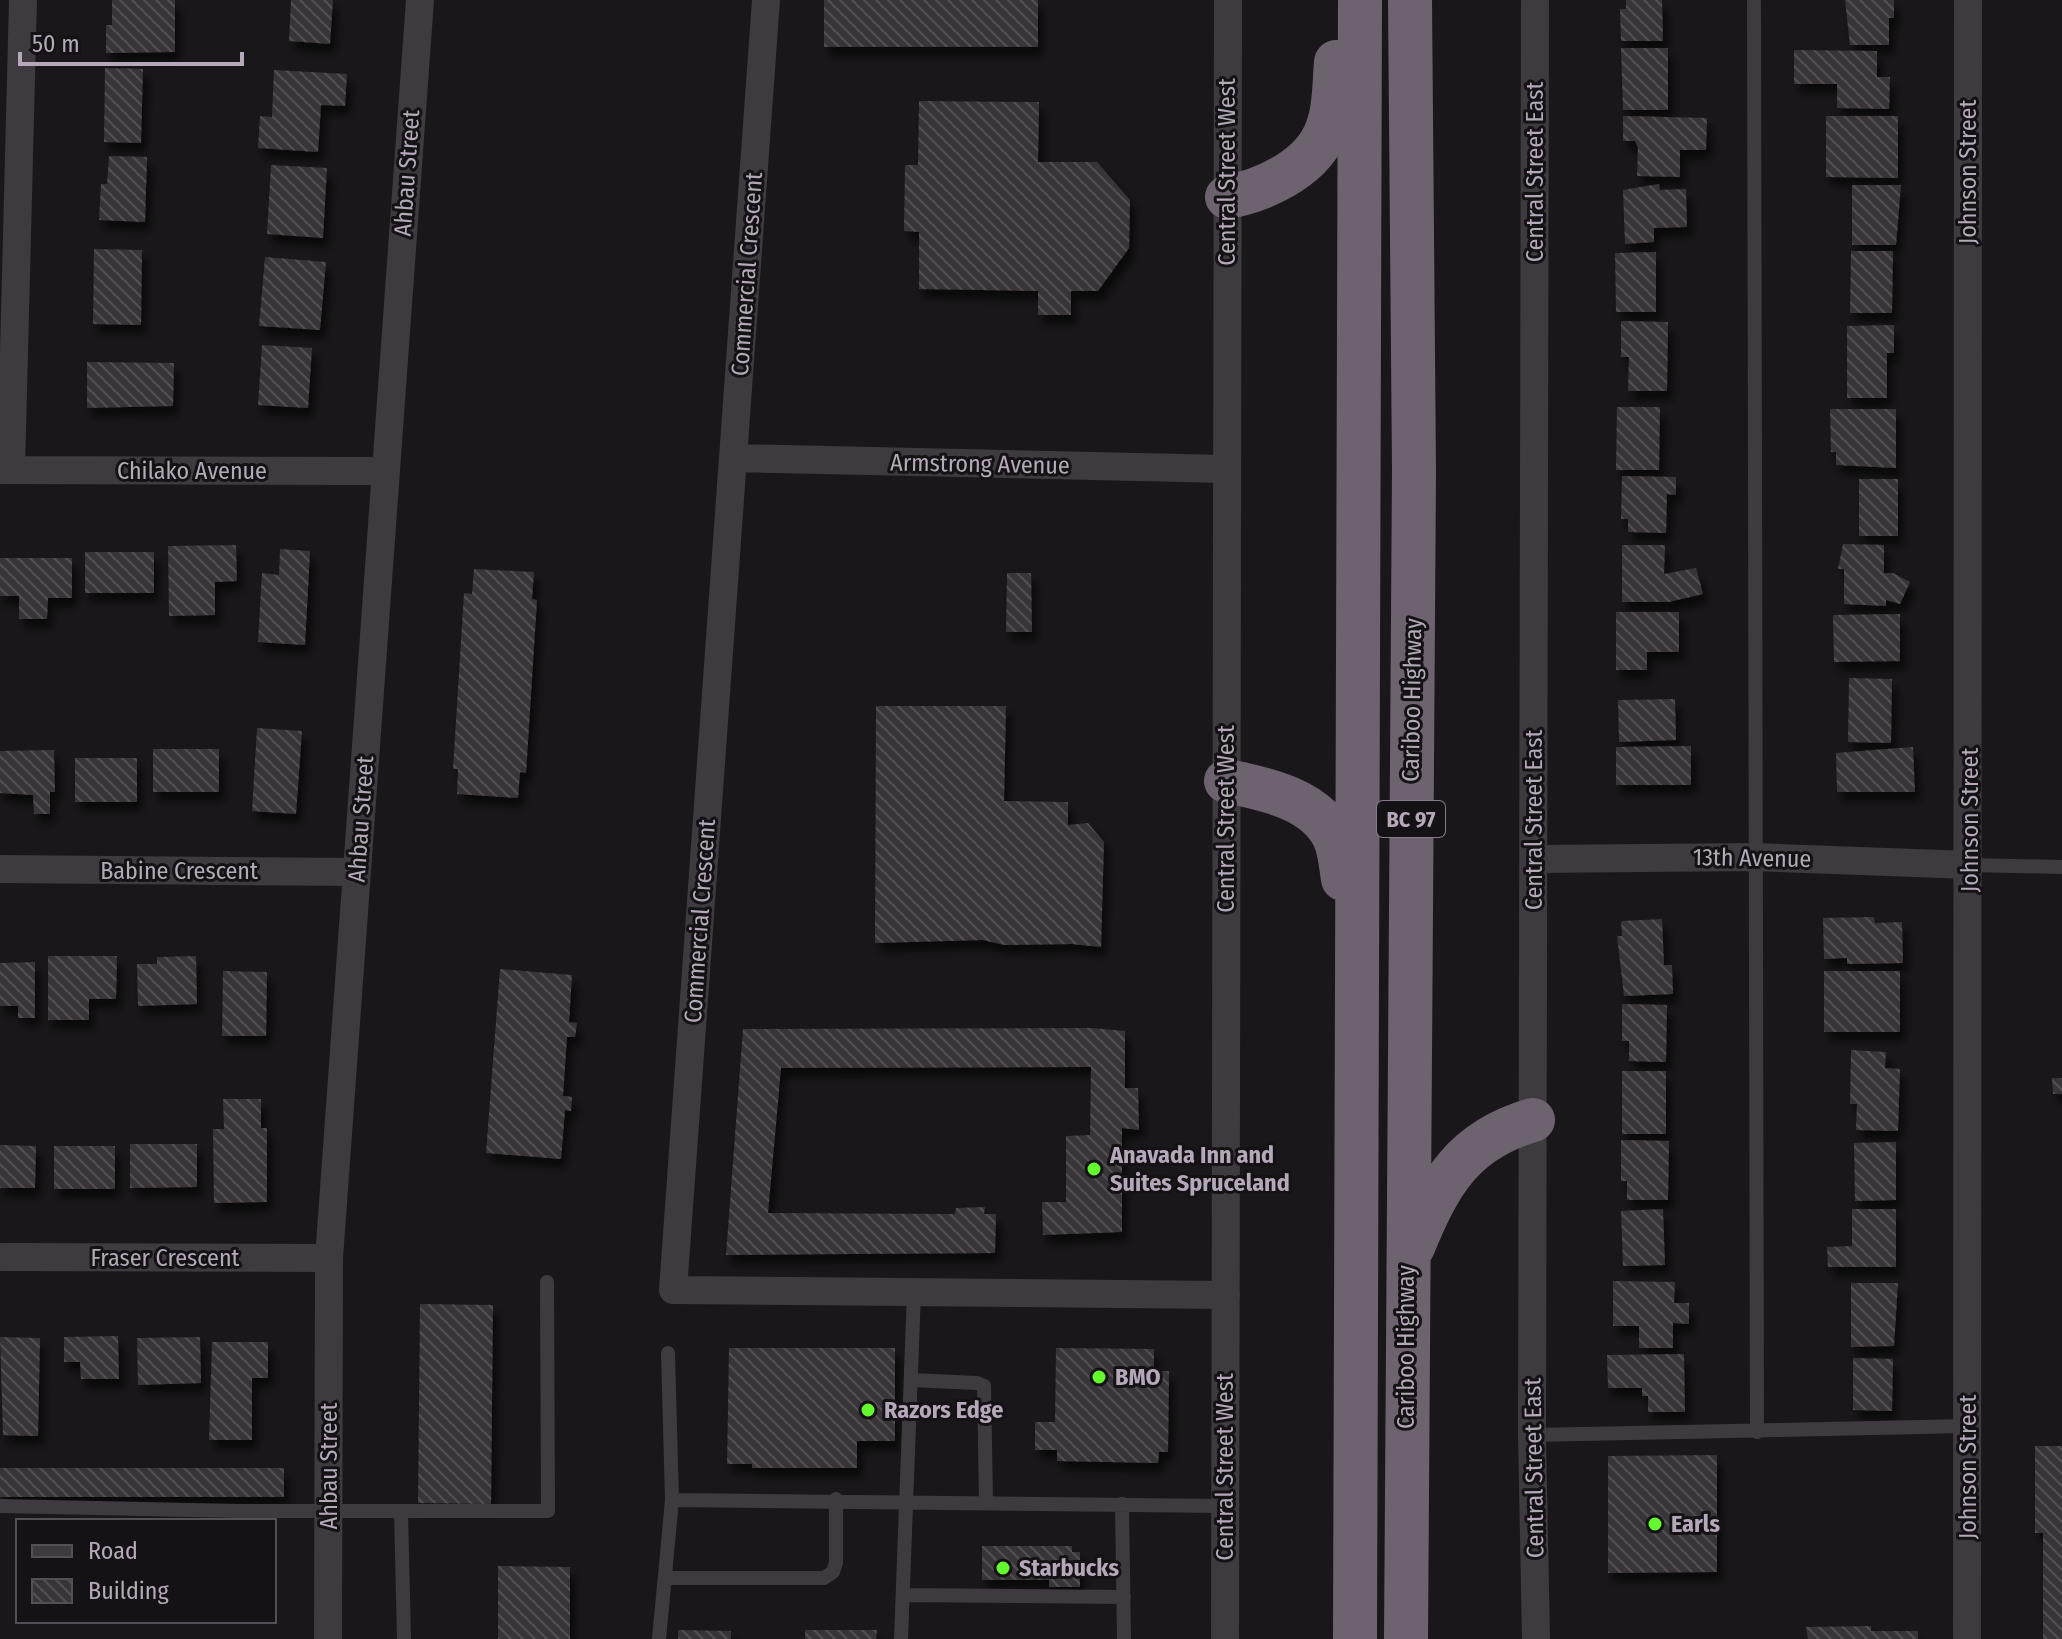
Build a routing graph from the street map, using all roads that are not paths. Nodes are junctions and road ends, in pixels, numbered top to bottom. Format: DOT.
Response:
graph roads {
  1 [pos="23,0"];
  2 [pos="420,0"];
  3 [pos="766,0"];
  4 [pos="1228,0"];
  5 [pos="1343,0"];
  6 [pos="1360,0"];
  7 [pos="1410,0"];
  8 [pos="1535,0"];
  9 [pos="1754,0"];
  10 [pos="1968,0"];
  11 [pos="1227,197"];
  12 [pos="734,458"];
  13 [pos="1226,469"];
  14 [pos="6,470"];
  15 [pos="384,471"];
  16 [pos="1226,781"];
  17 [pos="1754,857"];
  18 [pos="1534,859"];
  19 [pos="1970,865"];
  20 [pos="2062,867"];
  21 [pos="0,869"];
  22 [pos="357,872"];
  23 [pos="1355,938"];
  24 [pos="1533,1120"];
  25 [pos="0,1257"];
  26 [pos="329,1258"];
  27 [pos="1407,1265"];
  28 [pos="547,1282"];
  29 [pos="914,1292"];
  30 [pos="1226,1295"];
  31 [pos="668,1353"];
  32 [pos="911,1380"];
  33 [pos="1968,1426"];
  34 [pos="1757,1432"];
  35 [pos="1532,1435"];
  36 [pos="836,1499"];
  37 [pos="672,1500"];
  38 [pos="907,1501"];
  39 [pos="986,1502"];
  40 [pos="1122,1504"];
  41 [pos="0,1506"];
  42 [pos="1225,1506"];
  43 [pos="401,1511"];
  44 [pos="328,1512"];
  45 [pos="665,1578"];
  46 [pos="903,1595"];
  47 [pos="1124,1597"];
  48 [pos="328,1639"];
  49 [pos="404,1639"];
  50 [pos="659,1639"];
  51 [pos="901,1639"];
  52 [pos="1124,1639"];
  53 [pos="1225,1639"];
  54 [pos="1355,1639"];
  55 [pos="1406,1639"];
  56 [pos="1536,1639"];
  57 [pos="1967,1639"];
  1 -- 14 [label="street"];
  2 -- 15 [label="street, Ahbau Street"];
  3 -- 12 [label="street, Commercial Crescent"];
  4 -- 11 [label="street, Central Street West"];
  5 -- 11 [label="highway"];
  6 -- 23 [label="highway, BC 97"];
  7 -- 27 [label="highway, Cariboo Highway / BC 97"];
  8 -- 18 [label="street, Central Street East"];
  9 -- 17 [label="lane"];
  10 -- 19 [label="street, Johnson Street"];
  11 -- 13 [label="street, Central Street West"];
  12 -- 13 [label="street, Armstrong Avenue"];
  12 -- 29 [label="street, Commercial Crescent"];
  13 -- 16 [label="street, Central Street West"];
  14 -- 15 [label="street, Chilako Avenue"];
  15 -- 22 [label="street, Ahbau Street"];
  16 -- 23 [label="highway"];
  16 -- 30 [label="street, Central Street West"];
  17 -- 18 [label="street, 13th Avenue"];
  17 -- 19 [label="street, 13th Avenue"];
  17 -- 34 [label="lane"];
  18 -- 24 [label="street, Central Street East"];
  19 -- 20 [label="lane"];
  19 -- 33 [label="street, Johnson Street"];
  21 -- 22 [label="street, Babine Crescent"];
  22 -- 26 [label="street, Ahbau Street"];
  23 -- 54 [label="highway, BC 97"];
  24 -- 27 [label="highway"];
  24 -- 35 [label="street, Central Street East"];
  25 -- 26 [label="street, Fraser Crescent"];
  26 -- 44 [label="street, Ahbau Street"];
  27 -- 55 [label="highway, Cariboo Highway / BC 97"];
  28 -- 43 [label="lane"];
  29 -- 30 [label="street, Commercial Crescent"];
  29 -- 32 [label="lane"];
  30 -- 42 [label="street, Central Street West"];
  31 -- 37 [label="lane"];
  32 -- 38 [label="lane"];
  32 -- 39 [label="lane"];
  33 -- 34 [label="lane"];
  33 -- 57 [label="street, Johnson Street"];
  34 -- 35 [label="lane"];
  35 -- 56 [label="street, Central Street East"];
  36 -- 37 [label="lane"];
  36 -- 38 [label="lane"];
  36 -- 45 [label="lane"];
  37 -- 45 [label="lane"];
  38 -- 39 [label="lane"];
  38 -- 46 [label="lane"];
  39 -- 40 [label="lane"];
  40 -- 42 [label="lane"];
  40 -- 47 [label="lane"];
  41 -- 44 [label="lane"];
  42 -- 53 [label="street, Central Street West"];
  43 -- 44 [label="lane"];
  43 -- 49 [label="lane"];
  44 -- 48 [label="street, Ahbau Street"];
  45 -- 50 [label="lane"];
  46 -- 47 [label="lane"];
  46 -- 51 [label="lane"];
  47 -- 52 [label="lane"];
}
